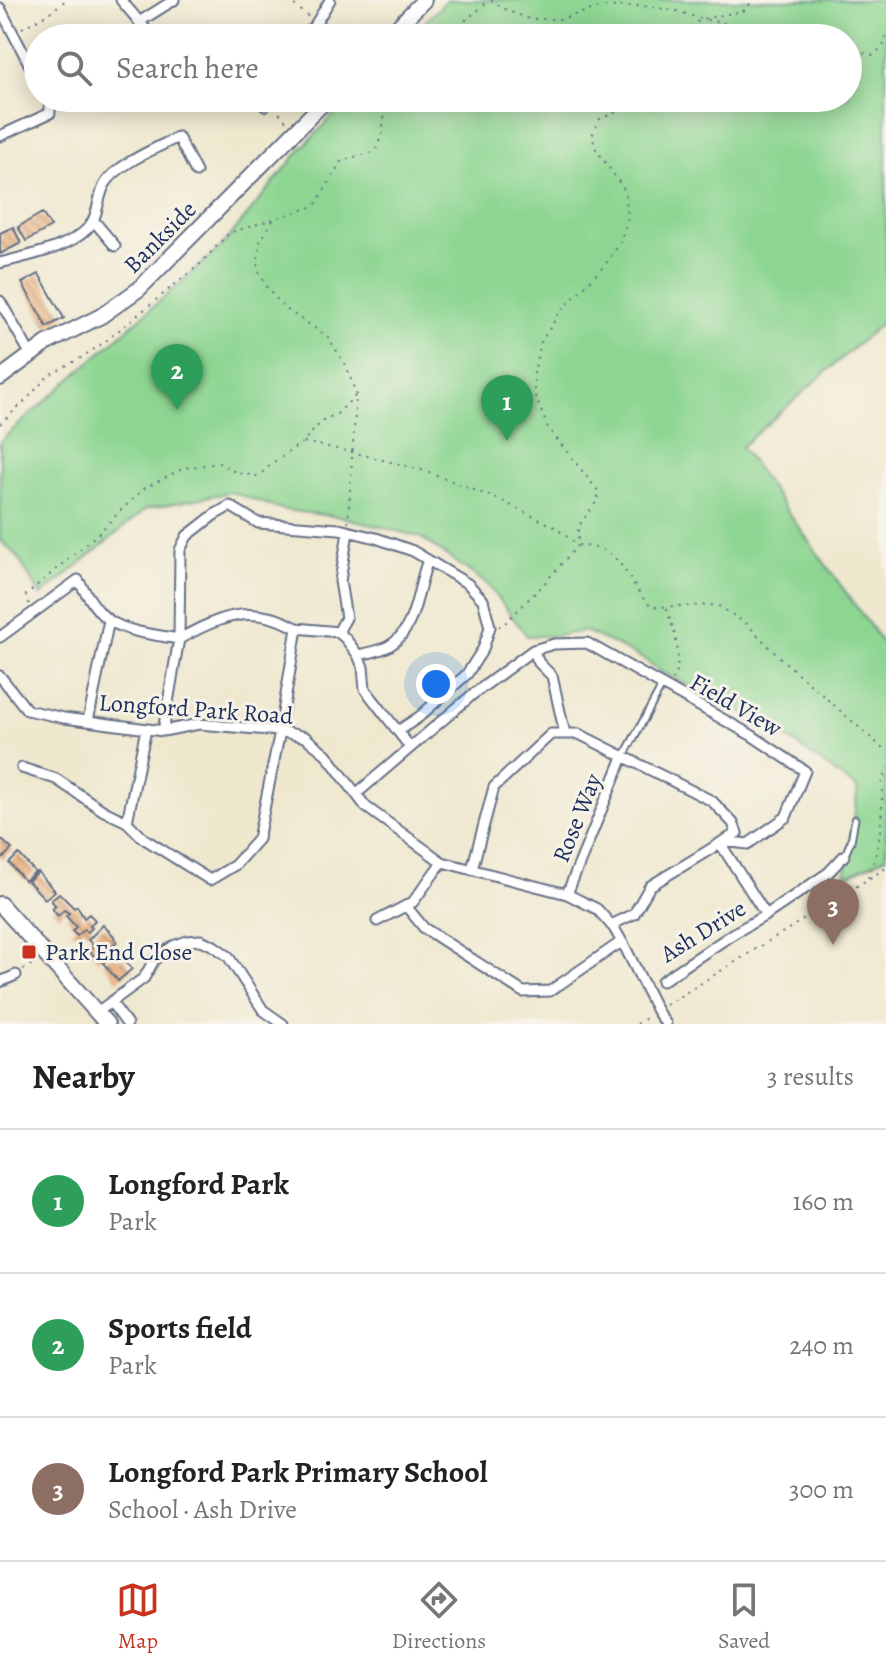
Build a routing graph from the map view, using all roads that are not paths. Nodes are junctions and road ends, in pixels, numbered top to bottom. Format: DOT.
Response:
graph roads {
  1 [pos="121,0"];
  2 [pos="174,0"];
  3 [pos="330,0"];
  4 [pos="418,2"];
  5 [pos="0,8"];
  6 [pos="139,22"];
  7 [pos="314,24"];
  8 [pos="399,24"];
  9 [pos="24,56"];
  10 [pos="50,112"];
  11 [pos="314,112"];
  12 [pos="0,136"];
  13 [pos="196,172"];
  14 [pos="94,221"];
  15 [pos="115,246"];
  16 [pos="0,263"];
  17 [pos="0,301"];
  18 [pos="31,355"];
  19 [pos="0,378"];
  20 [pos="348,532"];
  21 [pos="428,560"];
  22 [pos="109,620"];
  23 [pos="297,628"];
  24 [pos="338,632"];
  25 [pos="0,637"];
  26 [pos="179,639"];
  27 [pos="533,650"];
  28 [pos="358,655"];
  29 [pos="0,676"];
  30 [pos="665,687"];
  31 [pos="88,721"];
  32 [pos="146,729"];
  33 [pos="163,731"];
  34 [pos="280,731"];
  35 [pos="398,731"];
  36 [pos="565,734"];
  37 [pos="410,747"];
  38 [pos="623,757"];
  39 [pos="22,768"];
  40 [pos="356,794"];
  41 [pos="855,819"];
  42 [pos="127,822"];
  43 [pos="721,842"];
  44 [pos="844,856"];
  45 [pos="442,862"];
  46 [pos="472,869"];
  47 [pos="567,894"];
  48 [pos="0,904"];
  49 [pos="406,906"];
  50 [pos="766,915"];
  51 [pos="377,921"];
  52 [pos="611,925"];
  53 [pos="621,942"];
  54 [pos="16,975"];
  55 [pos="662,981"];
  56 [pos="0,982"];
  57 [pos="111,1002"];
  58 [pos="101,1019"];
  59 [pos="127,1024"];
  60 [pos="283,1024"];
  61 [pos="666,1024"];
  1 -- 6 [label="street"];
  2 -- 6 [label="street"];
  3 -- 7 [label="street"];
  4 -- 8 [label="street"];
  5 -- 9 [label="street"];
  10 -- 12 [label="street"];
  11 -- 18 [label="street, Bankside"];
  13 -- 14 [label="street"];
  14 -- 15 [label="street"];
  14 -- 16 [label="street"];
  17 -- 18 [label="street"];
  18 -- 19 [label="street, Bankside"];
  20 -- 21 [label="street"];
  20 -- 24 [label="street"];
  20 -- 26 [label="street"];
  21 -- 28 [label="street"];
  21 -- 35 [label="street"];
  22 -- 25 [label="street"];
  22 -- 26 [label="street"];
  22 -- 31 [label="street"];
  23 -- 24 [label="street"];
  23 -- 26 [label="street"];
  23 -- 34 [label="street"];
  24 -- 28 [label="street"];
  26 -- 33 [label="street"];
  27 -- 30 [label="street, Field View"];
  27 -- 36 [label="street"];
  27 -- 37 [label="street"];
  28 -- 35 [label="street"];
  29 -- 31 [label="street, Longford Park Road"];
  30 -- 38 [label="lane"];
  30 -- 43 [label="street, Field View"];
  31 -- 32 [label="street, Longford Park Road"];
  32 -- 33 [label="street, Longford Park Road"];
  32 -- 42 [label="street"];
  33 -- 34 [label="street, Longford Park Road"];
  34 -- 40 [label="street, Longford Park Road"];
  34 -- 42 [label="street"];
  35 -- 37 [label="street"];
  36 -- 38 [label="street"];
  36 -- 46 [label="street"];
  37 -- 40 [label="street"];
  38 -- 43 [label="street"];
  38 -- 47 [label="street, Rose Way"];
  39 -- 42 [label="street"];
  40 -- 45 [label="street, Longford Park Road"];
  41 -- 44 [label="lane, Ash Drive"];
  43 -- 50 [label="street, Ash Drive"];
  43 -- 52 [label="street"];
  44 -- 50 [label="street, Ash Drive"];
  45 -- 46 [label="street, Longford Park Road"];
  45 -- 49 [label="street"];
  46 -- 47 [label="street, Longford Park Road"];
  47 -- 52 [label="street, Longford Park Road"];
  48 -- 58 [label="street"];
  49 -- 51 [label="street"];
  49 -- 53 [label="street"];
  50 -- 55 [label="street, Ash Drive"];
  52 -- 53 [label="street, Longford Park Road"];
  53 -- 61 [label="street, Longford Park Road"];
  54 -- 56 [label="street"];
  57 -- 58 [label="street"];
  57 -- 59 [label="street"];
  57 -- 60 [label="street"];
}
